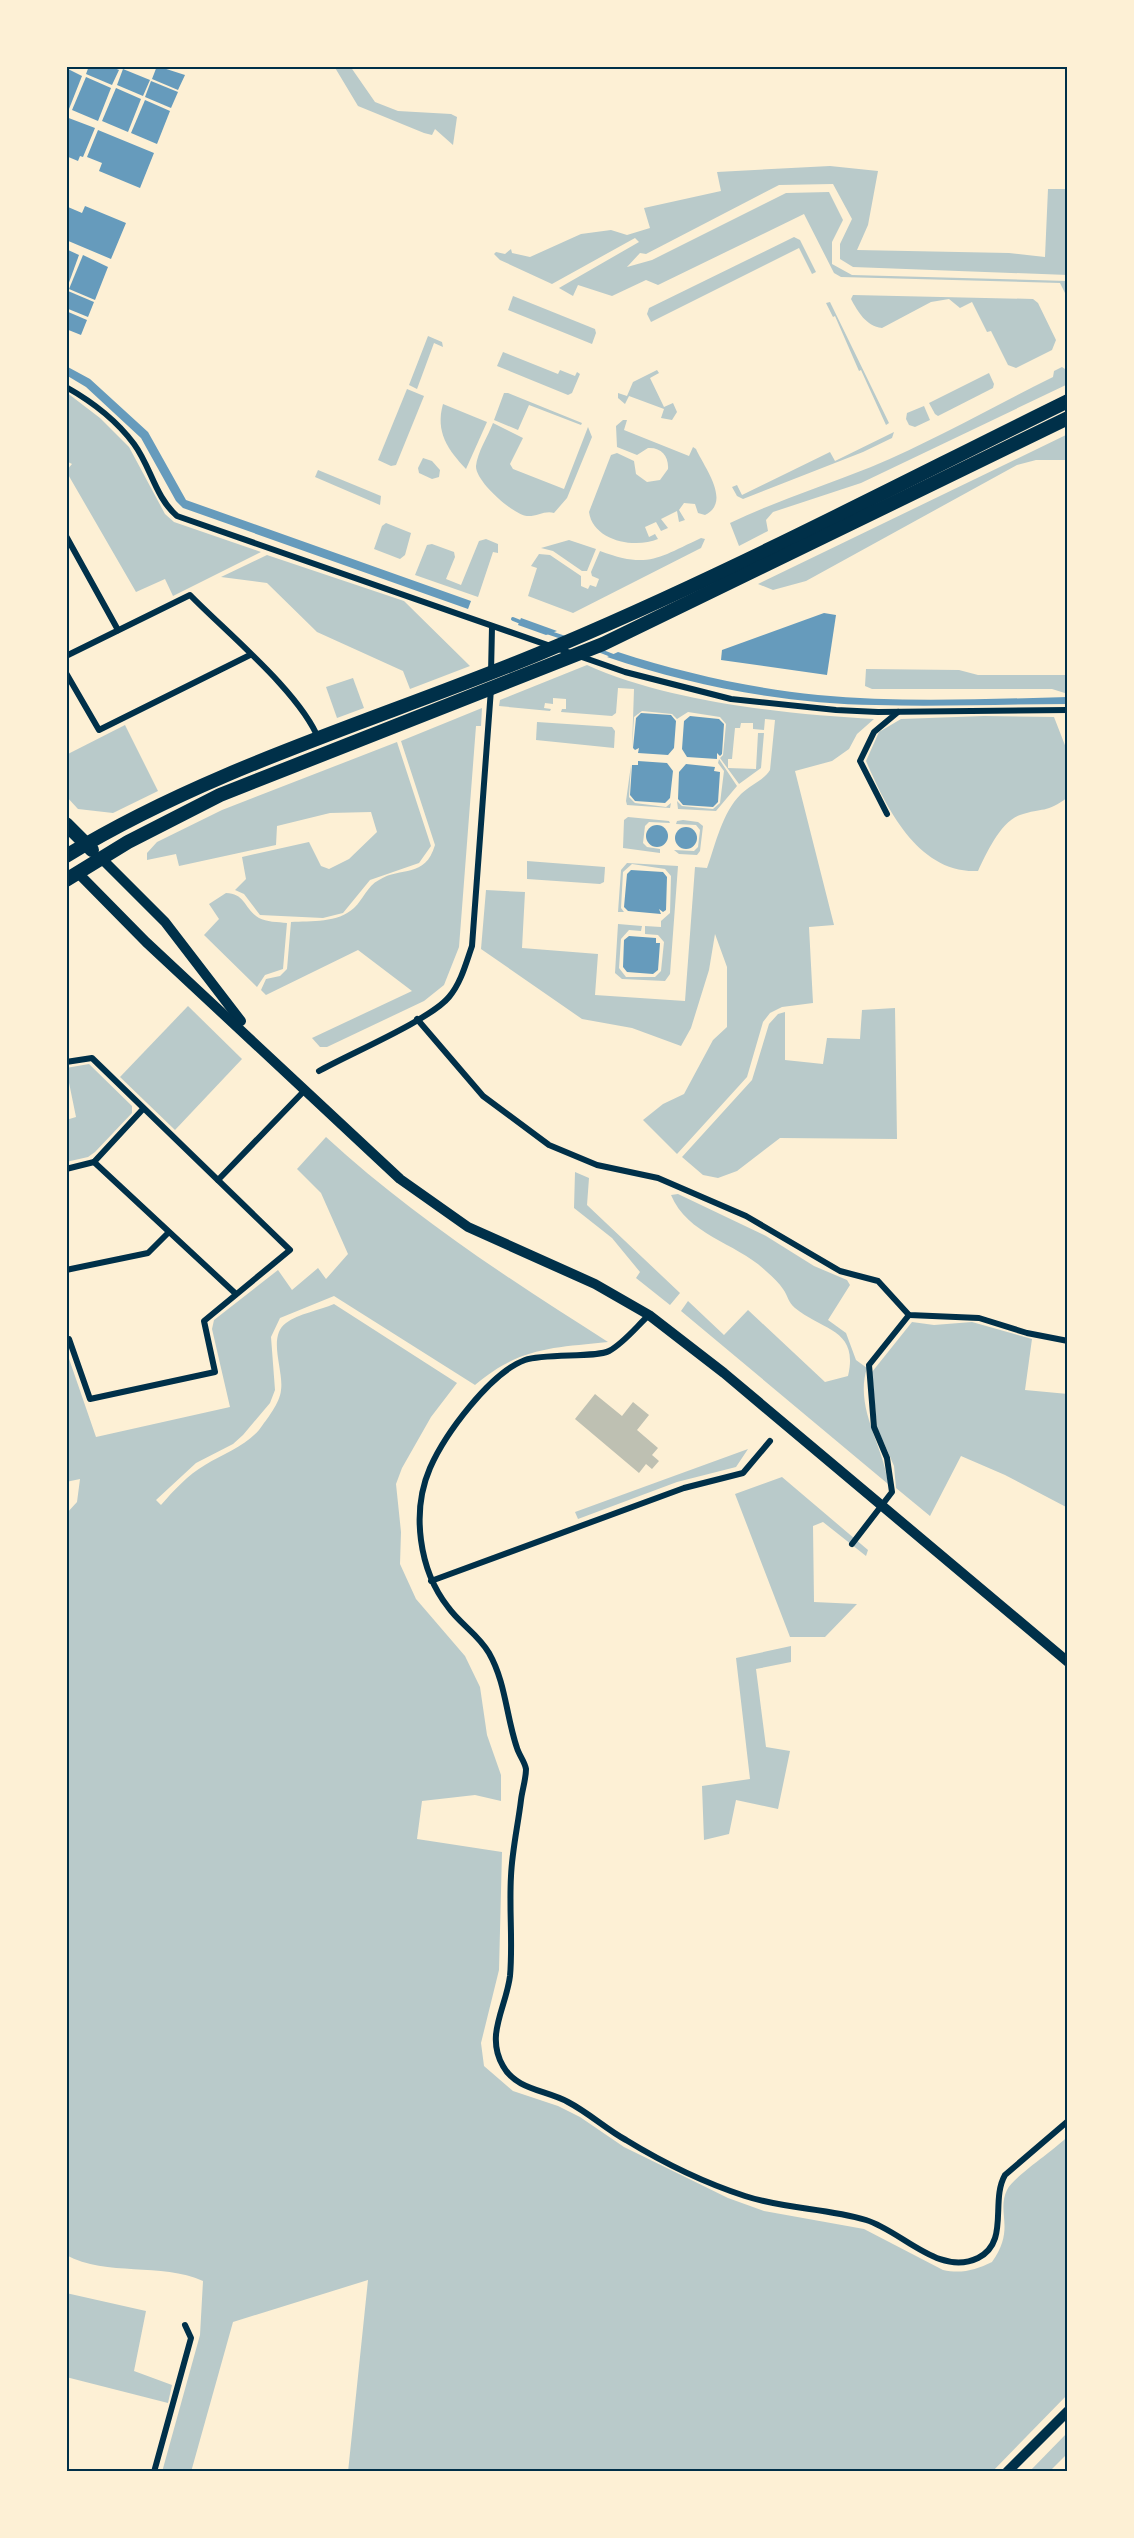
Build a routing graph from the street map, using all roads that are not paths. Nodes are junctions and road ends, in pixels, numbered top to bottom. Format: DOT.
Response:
graph roads {
  1 [pos="66,387"];
  2 [pos="1068,401"];
  3 [pos="1068,418"];
  4 [pos="66,536"];
  5 [pos="492,627"];
  6 [pos="118,630"];
  7 [pos="66,656"];
  8 [pos="250,656"];
  9 [pos="66,672"];
  10 [pos="1068,710"];
  11 [pos="898,712"];
  12 [pos="319,740"];
  13 [pos="887,814"];
  14 [pos="66,824"];
  15 [pos="86,844"];
  16 [pos="66,857"];
  17 [pos="101,858"];
  18 [pos="78,873"];
  19 [pos="66,880"];
  20 [pos="417,1019"];
  21 [pos="259,1045"];
  22 [pos="66,1062"];
  23 [pos="319,1071"];
  24 [pos="304,1090"];
  25 [pos="143,1109"];
  26 [pos="94,1162"];
  27 [pos="66,1169"];
  28 [pos="218,1180"];
  29 [pos="168,1233"];
  30 [pos="66,1270"];
  31 [pos="236,1294"];
  32 [pos="649,1315"];
  33 [pos="909,1315"];
  34 [pos="66,1340"];
  35 [pos="1068,1341"];
  36 [pos="770,1441"];
  37 [pos="883,1507"];
  38 [pos="852,1544"];
  39 [pos="432,1581"];
  40 [pos="1068,1662"];
  41 [pos="1068,2121"];
  42 [pos="185,2325"];
  43 [pos="1068,2410"];
  44 [pos="154,2472"];
  45 [pos="1007,2472"];
  1 -- 5 [label="street"];
  2 -- 12 [label="main road"];
  3 -- 17 [label="main road"];
  4 -- 6 [label="street"];
  5 -- 11 [label="street"];
  5 -- 20 [label="street"];
  6 -- 7 [label="street"];
  6 -- 8 [label="street"];
  8 -- 9 [label="street"];
  8 -- 12 [label="street"];
  10 -- 11 [label="street"];
  11 -- 13 [label="street"];
  12 -- 15 [label="main road"];
  14 -- 15 [label="main road"];
  15 -- 16 [label="main road"];
  15 -- 17 [label="main road"];
  16 -- 18 [label="main road"];
  17 -- 18 [label="main road"];
  17 -- 21 [label="street"];
  18 -- 19 [label="main road"];
  18 -- 21 [label="street"];
  20 -- 23 [label="street"];
  20 -- 33 [label="street"];
  21 -- 24 [label="street"];
  22 -- 25 [label="street"];
  24 -- 28 [label="street"];
  24 -- 32 [label="street"];
  25 -- 26 [label="street"];
  25 -- 28 [label="street"];
  26 -- 27 [label="street"];
  26 -- 29 [label="street"];
  28 -- 31 [label="street"];
  29 -- 30 [label="street"];
  29 -- 31 [label="street"];
  31 -- 34 [label="street"];
  32 -- 37 [label="street"];
  32 -- 39 [label="street"];
  33 -- 35 [label="street"];
  33 -- 37 [label="street"];
  36 -- 39 [label="street"];
  37 -- 38 [label="street"];
  37 -- 40 [label="street"];
  39 -- 41 [label="street"];
  42 -- 44 [label="street"];
  43 -- 45 [label="street"];
}
